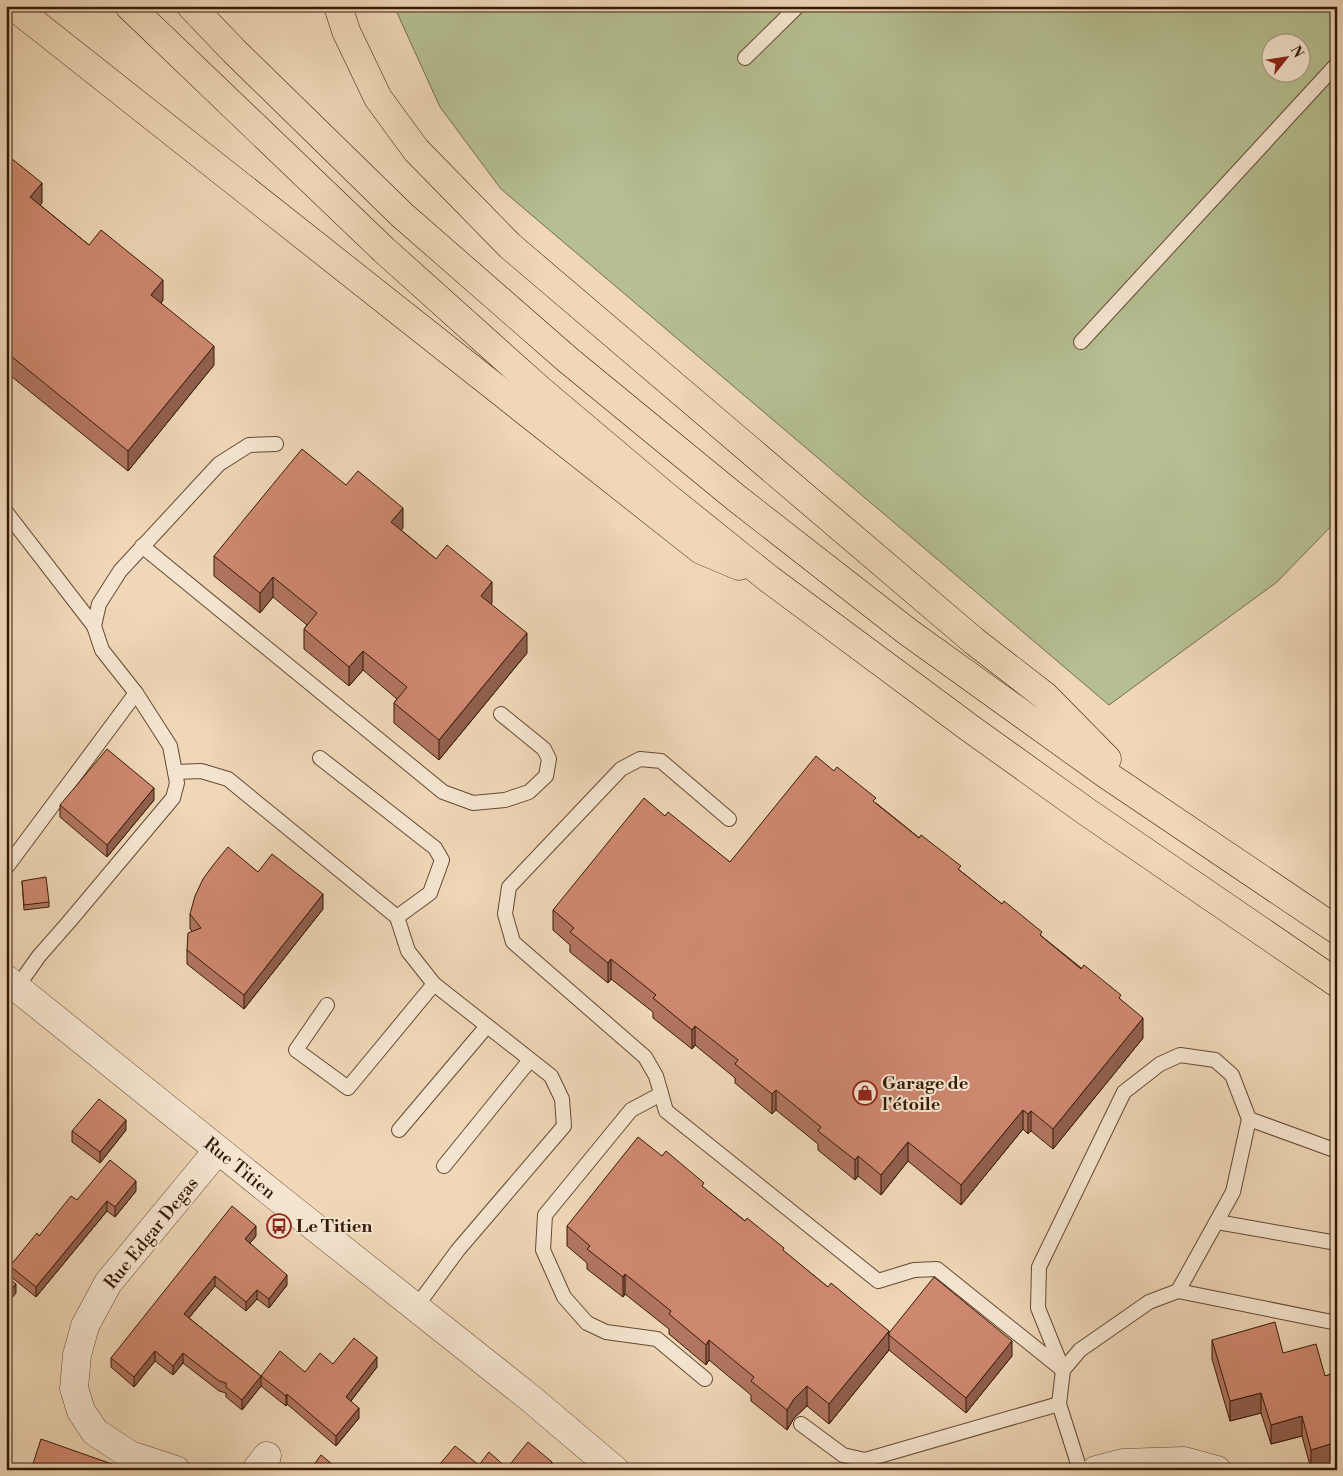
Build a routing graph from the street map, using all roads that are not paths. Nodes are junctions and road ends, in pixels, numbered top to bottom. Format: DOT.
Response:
graph roads {
  1 [pos="13,6"];
  2 [pos="129,6"];
  3 [pos="191,6"];
  4 [pos="338,6"];
  5 [pos="798,6"];
  6 [pos="745,58"];
  7 [pos="1337,64"];
  8 [pos="1081,342"];
  9 [pos="276,444"];
  10 [pos="6,512"];
  11 [pos="142,546"];
  12 [pos="769,578"];
  13 [pos="94,626"];
  14 [pos="136,693"];
  15 [pos="501,714"];
  16 [pos="320,758"];
  17 [pos="175,772"];
  18 [pos="1150,803"];
  19 [pos="729,819"];
  20 [pos="6,868"];
  21 [pos="397,917"];
  22 [pos="1337,930"];
  23 [pos="11,983"];
  24 [pos="1337,983"];
  25 [pos="434,984"];
  26 [pos="327,1005"];
  27 [pos="487,1026"];
  28 [pos="530,1060"];
  29 [pos="661,1094"];
  30 [pos="1249,1119"];
  31 [pos="399,1130"];
  32 [pos="218,1150"];
  33 [pos="1337,1151"];
  34 [pos="444,1166"];
  35 [pos="1217,1222"];
  36 [pos="1337,1243"];
  37 [pos="1178,1291"];
  38 [pos="416,1307"];
  39 [pos="1337,1323"];
  40 [pos="1063,1370"];
  41 [pos="705,1379"];
  42 [pos="1059,1404"];
  43 [pos="801,1424"];
  44 [pos="1124,1466"];
  45 [pos="611,1468"];
  46 [pos="176,1470"];
  47 [pos="1080,1470"];
  48 [pos="1096,1470"];
  49 [pos="1217,1470"];
  1 -- 12 [label="highway"];
  2 -- 12 [label="highway"];
  3 -- 18 [label="highway"];
  4 -- 18 [label="highway"];
  5 -- 6 [label="lane"];
  7 -- 8 [label="lane"];
  9 -- 11 [label="lane"];
  10 -- 13 [label="lane"];
  11 -- 13 [label="lane"];
  11 -- 15 [label="lane"];
  12 -- 24 [label="highway"];
  13 -- 14 [label="lane"];
  14 -- 17 [label="lane"];
  14 -- 20 [label="lane"];
  16 -- 21 [label="lane"];
  17 -- 21 [label="lane"];
  17 -- 23 [label="lane"];
  18 -- 22 [label="highway"];
  19 -- 29 [label="lane"];
  21 -- 25 [label="lane"];
  23 -- 32 [label="street, Rue Titien"];
  25 -- 26 [label="lane"];
  25 -- 27 [label="lane"];
  27 -- 28 [label="lane"];
  27 -- 31 [label="lane"];
  28 -- 34 [label="lane"];
  28 -- 38 [label="lane"];
  29 -- 40 [label="lane"];
  29 -- 41 [label="lane"];
  30 -- 33 [label="lane"];
  30 -- 35 [label="lane"];
  30 -- 40 [label="lane"];
  32 -- 38 [label="street, Rue Titien"];
  32 -- 46 [label="street, Rue Edgar Degas"];
  35 -- 36 [label="lane"];
  35 -- 37 [label="lane"];
  37 -- 39 [label="lane"];
  37 -- 40 [label="lane"];
  38 -- 45 [label="street, Rue Titien"];
  40 -- 42 [label="lane"];
  42 -- 43 [label="lane"];
  42 -- 47 [label="lane"];
  44 -- 48 [label="street"];
  44 -- 49 [label="street"];
}
